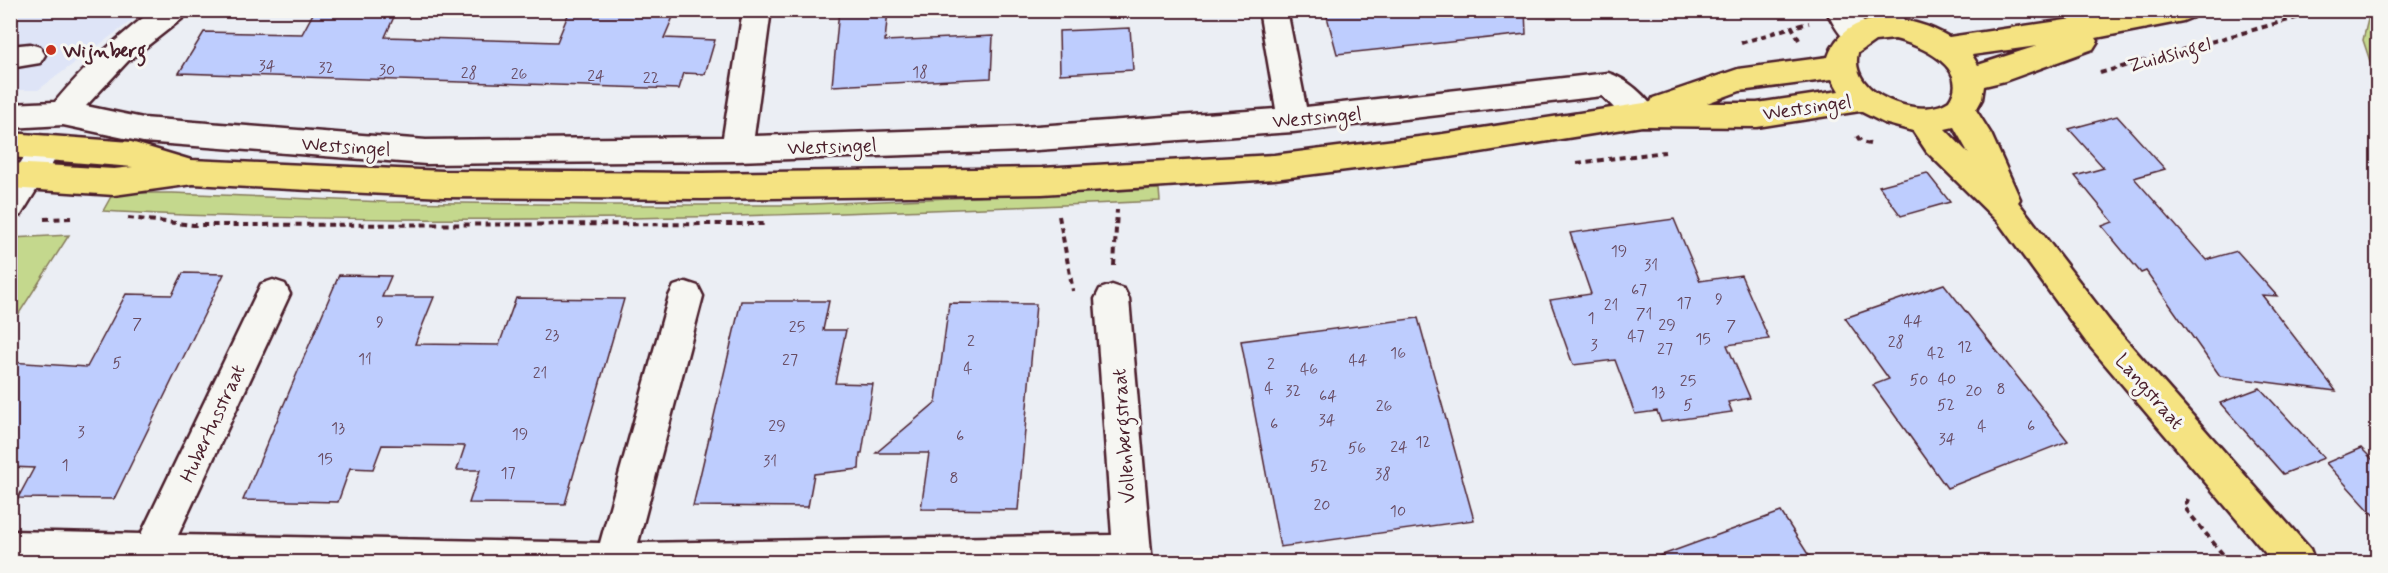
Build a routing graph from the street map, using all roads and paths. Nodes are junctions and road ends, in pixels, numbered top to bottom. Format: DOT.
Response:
graph roads {
  1 [pos="174,10"];
  2 [pos="757,10"];
  3 [pos="1272,10"];
  4 [pos="1840,10"];
  5 [pos="2183,10"];
  6 [pos="2324,10"];
  7 [pos="1889,19"];
  8 [pos="2126,23"];
  9 [pos="1858,35"];
  10 [pos="1947,48"];
  11 [pos="1842,66"];
  12 [pos="2094,75"];
  13 [pos="1969,78"];
  14 [pos="1864,99"];
  15 [pos="1959,110"];
  16 [pos="63,113"];
  17 [pos="1642,114"];
  18 [pos="10,116"];
  19 [pos="1293,120"];
  20 [pos="1923,121"];
  21 [pos="10,145"];
  22 [pos="46,148"];
  23 [pos="737,149"];
  24 [pos="193,172"];
  25 [pos="20,175"];
  26 [pos="10,206"];
  27 [pos="1117,210"];
  28 [pos="1058,212"];
  29 [pos="2010,214"];
  30 [pos="273,294"];
  31 [pos="686,296"];
  32 [pos="1113,304"];
  33 [pos="10,549"];
  34 [pos="151,552"];
  35 [pos="1134,558"];
  36 [pos="614,561"];
  37 [pos="2297,562"];
  1 -- 16 [label="street"];
  2 -- 23 [label="street"];
  3 -- 19 [label="street"];
  4 -- 9 [label="street"];
  5 -- 8 [label="main road, Zuidsingel"];
  6 -- 12 [label="path, Zuidsingel"];
  7 -- 9 [label="main road"];
  7 -- 10 [label="main road"];
  8 -- 10 [label="main road, Zuidsingel"];
  8 -- 13 [label="main road, Zuidsingel"];
  9 -- 11 [label="main road"];
  10 -- 13 [label="main road"];
  11 -- 14 [label="main road"];
  11 -- 17 [label="main road, Westsingel"];
  13 -- 15 [label="main road"];
  14 -- 17 [label="main road, Westsingel"];
  14 -- 20 [label="main road"];
  15 -- 20 [label="main road"];
  15 -- 29 [label="main road, Langstraat"];
  16 -- 18 [label="street, Westsingel"];
  16 -- 23 [label="street, Westsingel"];
  17 -- 19 [label="street, Westsingel"];
  17 -- 24 [label="main road, Westsingel"];
  19 -- 23 [label="street, Westsingel"];
  20 -- 29 [label="main road, Langstraat"];
  21 -- 22 [label="main road, Westsingel"];
  22 -- 24 [label="main road, Westsingel"];
  22 -- 25 [label="street"];
  24 -- 25 [label="main road, Westsingel"];
  25 -- 26 [label="street"];
  27 -- 32 [label="path"];
  28 -- 32 [label="path"];
  29 -- 37 [label="main road, Langstraat"];
  30 -- 34 [label="street, Hubertusstraat"];
  31 -- 36 [label="street"];
  32 -- 35 [label="street, Vollenbergstraat"];
  33 -- 34 [label="street"];
  34 -- 36 [label="street"];
  35 -- 36 [label="street"];
}
